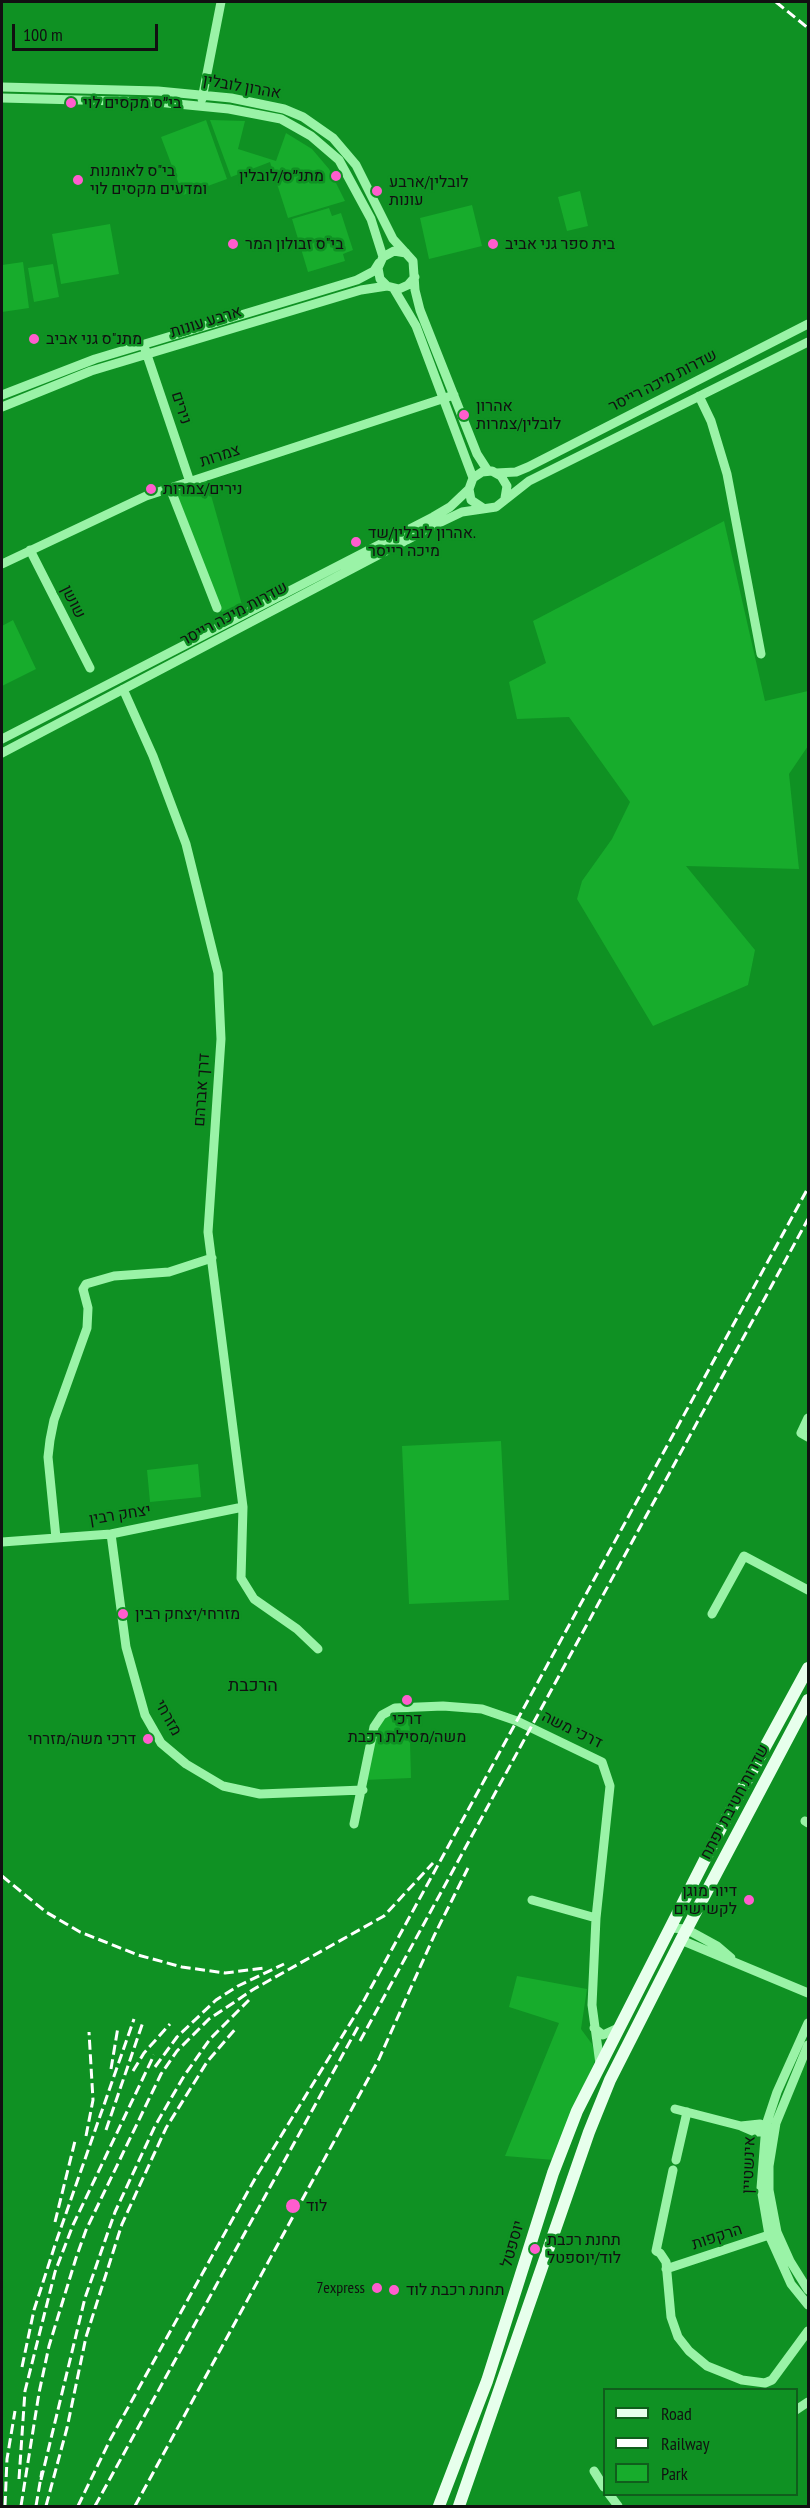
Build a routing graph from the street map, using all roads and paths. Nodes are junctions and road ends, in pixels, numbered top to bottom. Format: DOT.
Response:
graph roads {
  1 [pos="221,2"];
  2 [pos="2,87"];
  3 [pos="202,95"];
  4 [pos="2,98"];
  5 [pos="200,106"];
  6 [pos="406,253"];
  7 [pos="381,260"];
  8 [pos="415,277"];
  9 [pos="390,287"];
  10 [pos="808,324"];
  11 [pos="806,343"];
  12 [pos="144,344"];
  13 [pos="147,355"];
  14 [pos="808,355"];
  15 [pos="2,394"];
  16 [pos="454,395"];
  17 [pos="699,396"];
  18 [pos="444,398"];
  19 [pos="2,407"];
  20 [pos="492,472"];
  21 [pos="473,478"];
  22 [pos="189,482"];
  23 [pos="171,488"];
  24 [pos="469,489"];
  25 [pos="505,498"];
  26 [pos="484,509"];
  27 [pos="30,550"];
  28 [pos="2,564"];
  29 [pos="217,608"];
  30 [pos="761,654"];
  31 [pos="90,668"];
  32 [pos="123,689"];
  33 [pos="2,739"];
  34 [pos="2,753"];
  35 [pos="212,1258"];
  36 [pos="808,1418"];
  37 [pos="808,1437"];
  38 [pos="243,1507"];
  39 [pos="111,1534"];
  40 [pos="56,1538"];
  41 [pos="2,1542"];
  42 [pos="808,1590"];
  43 [pos="712,1614"];
  44 [pos="318,1649"];
  45 [pos="808,1668"];
  46 [pos="808,1700"];
  47 [pos="363,1790"];
  48 [pos="354,1824"];
  49 [pos="532,1900"];
  50 [pos="596,1918"];
  51 [pos="670,1928"];
  52 [pos="684,1934"];
  53 [pos="808,1993"];
  54 [pos="808,2023"];
  55 [pos="593,2025"];
  56 [pos="618,2028"];
  57 [pos="808,2045"];
  58 [pos="600,2064"];
  59 [pos="675,2109"];
  60 [pos="687,2112"];
  61 [pos="768,2130"];
  62 [pos="676,2160"];
  63 [pos="673,2170"];
  64 [pos="773,2234"];
  65 [pos="666,2269"];
  66 [pos="808,2290"];
  67 [pos="808,2305"];
  68 [pos="808,2331"];
  69 [pos="594,2471"];
  70 [pos="603,2485"];
  71 [pos="438,2506"];
  72 [pos="459,2506"];
  1 -- 3 [label="street"];
  2 -- 3 [label="street, אהרון לובלין"];
  3 -- 5 [label="street"];
  3 -- 6 [label="street, אהרון לובלין"];
  4 -- 5 [label="street, אהרון לובלין"];
  5 -- 7 [label="street, אהרון לובלין"];
  6 -- 7 [label="street"];
  6 -- 8 [label="street"];
  7 -- 9 [label="street"];
  7 -- 12 [label="street, ארבע עונות"];
  8 -- 9 [label="street"];
  8 -- 16 [label="street"];
  9 -- 13 [label="street, ארבע עונות"];
  9 -- 18 [label="street"];
  10 -- 20 [label="street, שדרות מיכה רייסר"];
  11 -- 14 [label="street"];
  11 -- 17 [label="street, שדרות מיכה רייסר"];
  12 -- 13 [label="street, נירים"];
  12 -- 15 [label="street, ארבע עונות"];
  13 -- 19 [label="street, ארבע עונות"];
  13 -- 22 [label="street, נירים"];
  16 -- 18 [label="street, צמרות"];
  16 -- 20 [label="street"];
  17 -- 25 [label="street, שדרות מיכה רייסר"];
  17 -- 30 [label="street"];
  18 -- 21 [label="street"];
  18 -- 22 [label="street, צמרות"];
  20 -- 21 [label="street"];
  20 -- 25 [label="street"];
  21 -- 24 [label="street"];
  22 -- 23 [label="street, צמרות"];
  23 -- 27 [label="street, צמרות"];
  23 -- 29 [label="street"];
  24 -- 26 [label="street"];
  24 -- 33 [label="street, שדרות מיכה רייסר"];
  25 -- 26 [label="street"];
  26 -- 32 [label="street, שדרות מיכה רייסר"];
  27 -- 28 [label="street, צמרות"];
  27 -- 31 [label="street, שושן"];
  32 -- 34 [label="street, שדרות מיכה רייסר"];
  32 -- 35 [label="street, דרך אברהם"];
  35 -- 38 [label="street, דרך אברהם"];
  35 -- 40 [label="street"];
  36 -- 37 [label="street"];
  38 -- 39 [label="street, יצחק רבין"];
  38 -- 44 [label="street, דרך אברהם"];
  39 -- 40 [label="street, יצחק רבין"];
  39 -- 47 [label="street, מזרחי"];
  40 -- 41 [label="street, יצחק רבין"];
  42 -- 43 [label="street"];
  45 -- 51 [label="main road, שדרות חטיבת יפתח"];
  46 -- 52 [label="main road, שדרות חטיבת יפתח"];
  47 -- 48 [label="street, דרכי משה"];
  47 -- 50 [label="street, דרכי משה"];
  49 -- 50 [label="street"];
  50 -- 55 [label="street, דרכי משה"];
  51 -- 52 [label="street"];
  51 -- 56 [label="main road, שדרות חטיבת יפתח"];
  52 -- 53 [label="street"];
  52 -- 72 [label="main road, שדרות חטיבת יפתח"];
  54 -- 61 [label="street, אינשטיין"];
  55 -- 56 [label="street"];
  55 -- 58 [label="street, דרכי משה"];
  56 -- 58 [label="main road, יוספטל"];
  57 -- 61 [label="street, אינשטיין"];
  58 -- 71 [label="main road, יוספטל"];
  59 -- 60 [label="street"];
  60 -- 61 [label="street"];
  60 -- 62 [label="street"];
  61 -- 64 [label="street, אינשטיין"];
  63 -- 65 [label="street"];
  64 -- 65 [label="street, הרקפות"];
  64 -- 66 [label="street, אינשטיין"];
  64 -- 67 [label="street, אינשטיין"];
  65 -- 68 [label="street"];
  69 -- 70 [label="street"];
}
